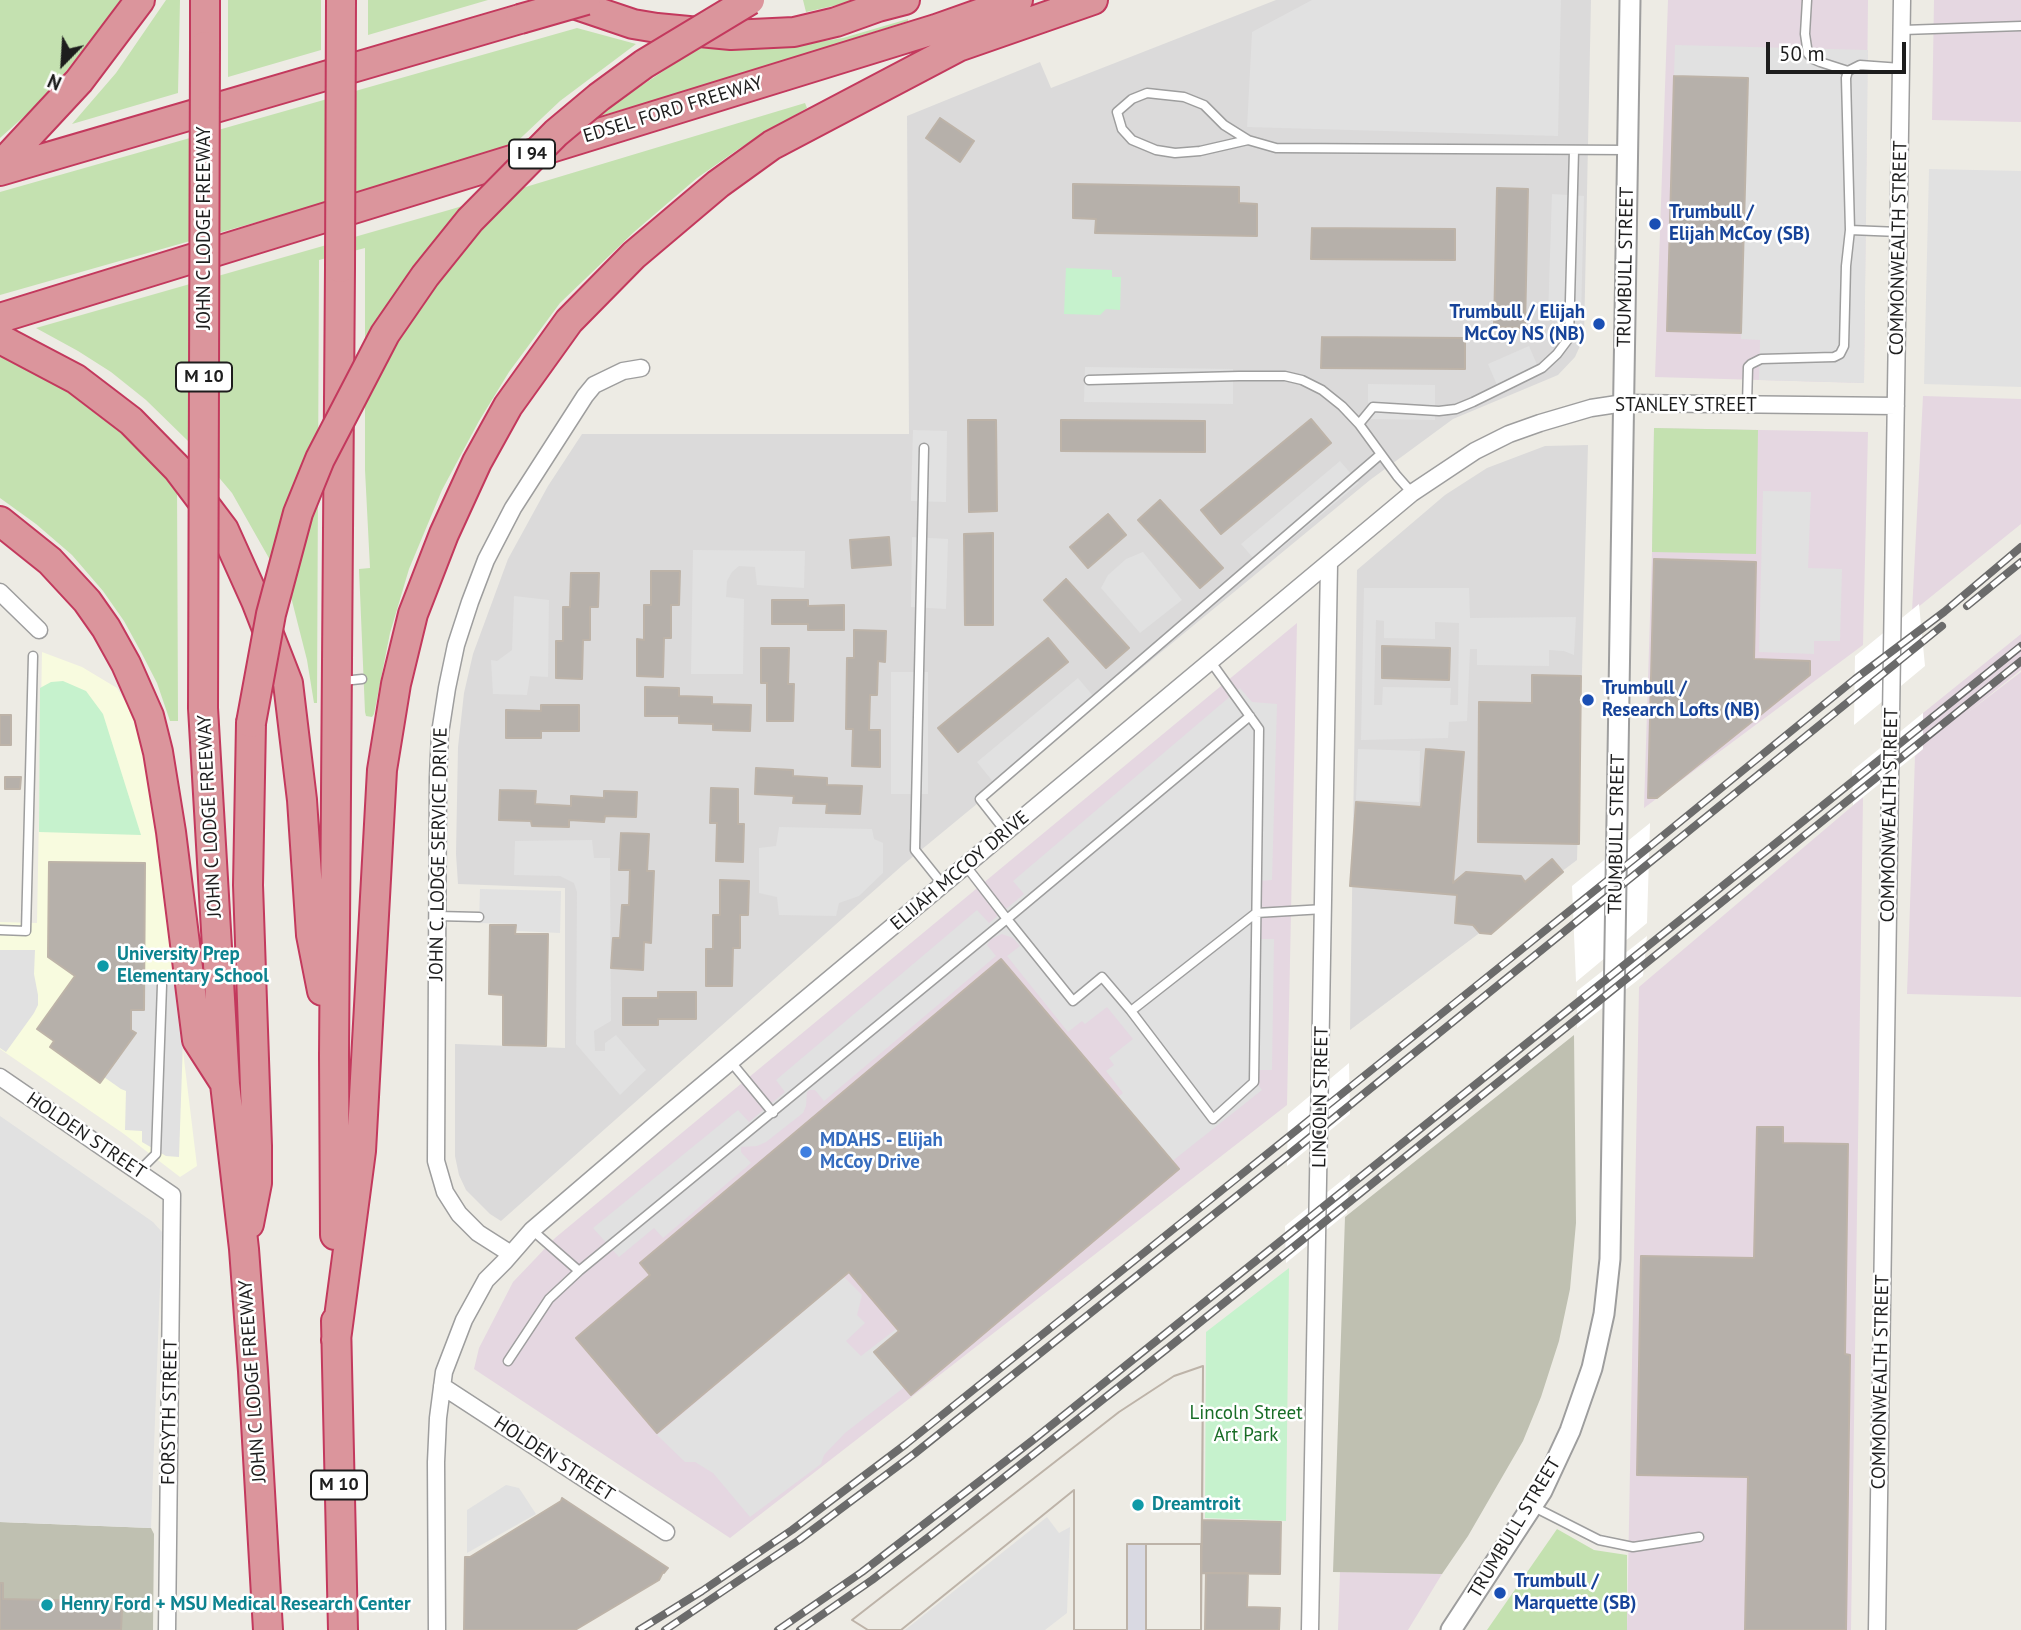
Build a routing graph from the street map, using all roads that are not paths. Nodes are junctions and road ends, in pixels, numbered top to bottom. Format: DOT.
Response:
graph roads {
  1 [pos="140,0"];
  2 [pos="205,0"];
  3 [pos="341,0"];
  4 [pos="562,0"];
  5 [pos="586,0"];
  6 [pos="750,0"];
  7 [pos="905,0"];
  8 [pos="1018,0"];
  9 [pos="1093,0"];
  10 [pos="1630,0"];
  11 [pos="1807,0"];
  12 [pos="1902,0"];
  13 [pos="2021,26"];
  14 [pos="1902,30"];
  15 [pos="1902,68"];
  16 [pos="1848,71"];
  17 [pos="1248,140"];
  18 [pos="1574,150"];
  19 [pos="1628,150"];
  20 [pos="0,168"];
  21 [pos="1850,230"];
  22 [pos="1899,232"];
  23 [pos="0,318"];
  24 [pos="0,339"];
  25 [pos="641,368"];
  26 [pos="1088,380"];
  27 [pos="1624,403"];
  28 [pos="1747,405"];
  29 [pos="1896,406"];
  30 [pos="1359,424"];
  31 [pos="924,448"];
  32 [pos="1381,454"];
  33 [pos="1412,493"];
  34 [pos="0,521"];
  35 [pos="1329,564"];
  36 [pos="0,592"];
  37 [pos="40,630"];
  38 [pos="33,656"];
  39 [pos="1211,662"];
  40 [pos="1250,716"];
  41 [pos="1006,832"];
  42 [pos="965,866"];
  43 [pos="943,885"];
  44 [pos="1324,909"];
  45 [pos="1256,913"];
  46 [pos="437,916"];
  47 [pos="479,917"];
  48 [pos="1007,919"];
  49 [pos="0,930"];
  50 [pos="162,985"];
  51 [pos="1131,1011"];
  52 [pos="334,1055"];
  53 [pos="731,1062"];
  54 [pos="0,1077"];
  55 [pos="225,1084"];
  56 [pos="773,1113"];
  57 [pos="139,1171"];
  58 [pos="172,1195"];
  59 [pos="532,1230"];
  60 [pos="244,1250"];
  61 [pos="511,1254"];
  62 [pos="579,1271"];
  63 [pos="336,1340"];
  64 [pos="508,1362"];
  65 [pos="442,1386"];
  66 [pos="1532,1506"];
  67 [pos="667,1532"];
  68 [pos="1699,1537"];
  69 [pos="167,1630"];
  70 [pos="268,1630"];
  71 [pos="343,1630"];
  72 [pos="437,1630"];
  73 [pos="1310,1630"];
  74 [pos="1451,1630"];
  75 [pos="1877,1630"];
  1 -- 20 [label="highway"];
  2 -- 55 [label="highway, JOHN C LODGE FREEWAY / M 10, bridge"];
  3 -- 52 [label="highway, M 10, bridge"];
  4 -- 7 [label="highway"];
  5 -- 20 [label="highway, bridge"];
  6 -- 60 [label="highway, bridge"];
  8 -- 23 [label="highway, EDSEL FORD FREEWAY / I 94"];
  9 -- 63 [label="highway"];
  10 -- 19 [label="street, TRUMBULL STREET"];
  11 -- 16 [label="lane"];
  12 -- 14 [label="street, COMMONWEALTH STREET"];
  13 -- 14 [label="lane"];
  14 -- 15 [label="street, COMMONWEALTH STREET"];
  15 -- 16 [label="lane"];
  15 -- 22 [label="street, COMMONWEALTH STREET"];
  16 -- 21 [label="lane"];
  17 -- 17 [label="lane"];
  17 -- 18 [label="lane"];
  18 -- 19 [label="lane"];
  18 -- 30 [label="lane"];
  19 -- 27 [label="street, TRUMBULL STREET"];
  21 -- 22 [label="lane"];
  21 -- 28 [label="lane"];
  22 -- 29 [label="street, COMMONWEALTH STREET"];
  24 -- 52 [label="highway"];
  25 -- 46 [label="street, JOHN C. LODGE SERVICE DRIVE"];
  26 -- 30 [label="lane"];
  27 -- 28 [label="street, STANLEY STREET"];
  27 -- 33 [label="street, STANLEY STREET"];
  27 -- 66 [label="street, TRUMBULL STREET"];
  28 -- 29 [label="street, STANLEY STREET"];
  29 -- 75 [label="street, COMMONWEALTH STREET"];
  30 -- 32 [label="lane"];
  31 -- 43 [label="lane"];
  32 -- 33 [label="lane"];
  32 -- 41 [label="lane"];
  33 -- 35 [label="street, ELIJAH MCCOY DRIVE"];
  34 -- 55 [label="highway"];
  35 -- 39 [label="street, ELIJAH MCCOY DRIVE"];
  35 -- 44 [label="street, LINCOLN STREET"];
  36 -- 37 [label="street"];
  38 -- 49 [label="lane"];
  39 -- 40 [label="lane"];
  39 -- 41 [label="street, ELIJAH MCCOY DRIVE"];
  40 -- 45 [label="lane"];
  40 -- 48 [label="lane"];
  41 -- 42 [label="street, ELIJAH MCCOY DRIVE"];
  42 -- 43 [label="street, ELIJAH MCCOY DRIVE"];
  42 -- 48 [label="lane"];
  43 -- 53 [label="street, ELIJAH MCCOY DRIVE"];
  44 -- 45 [label="lane"];
  44 -- 73 [label="street, LINCOLN STREET"];
  45 -- 51 [label="lane"];
  45 -- 51 [label="lane"];
  46 -- 47 [label="lane"];
  46 -- 61 [label="street, JOHN C. LODGE SERVICE DRIVE"];
  48 -- 51 [label="lane"];
  48 -- 56 [label="lane"];
  50 -- 57 [label="lane"];
  52 -- 63 [label="highway, M 10"];
  53 -- 56 [label="lane"];
  53 -- 59 [label="street, ELIJAH MCCOY DRIVE"];
  54 -- 57 [label="street, HOLDEN STREET"];
  55 -- 60 [label="highway, JOHN C LODGE FREEWAY / M 10"];
  56 -- 62 [label="lane"];
  57 -- 58 [label="street, HOLDEN STREET"];
  58 -- 69 [label="street, FORSYTH STREET"];
  59 -- 61 [label="street, ELIJAH MCCOY DRIVE"];
  59 -- 62 [label="lane"];
  60 -- 70 [label="highway, JOHN C LODGE FREEWAY / M 10"];
  61 -- 65 [label="street"];
  62 -- 64 [label="lane"];
  63 -- 71 [label="highway, M 10"];
  65 -- 67 [label="street, HOLDEN STREET"];
  65 -- 72 [label="street"];
  66 -- 68 [label="lane"];
  66 -- 74 [label="street, TRUMBULL STREET"];
}
